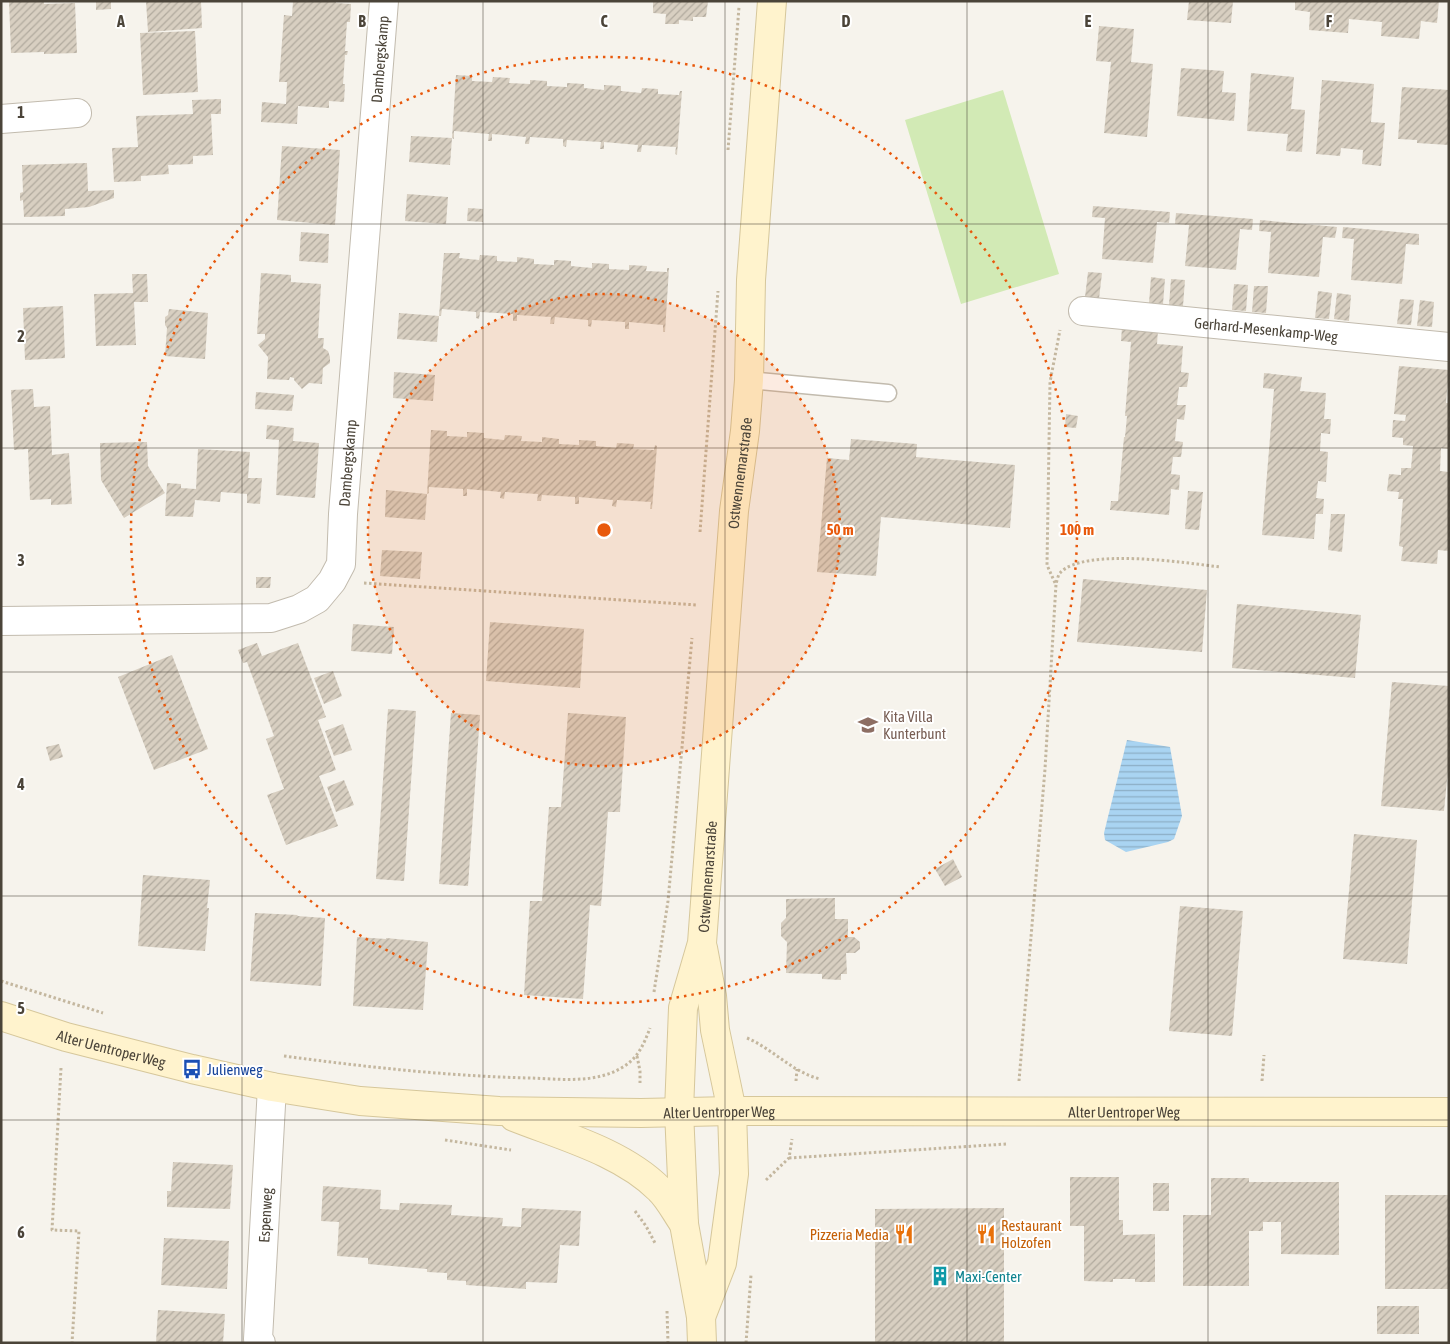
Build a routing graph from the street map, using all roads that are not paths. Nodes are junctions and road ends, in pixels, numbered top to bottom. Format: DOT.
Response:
graph roads {
  1 [pos="384,1"];
  2 [pos="772,1"];
  3 [pos="77,113"];
  4 [pos="1,119"];
  5 [pos="1083,311"];
  6 [pos="1449,347"];
  7 [pos="749,380"];
  8 [pos="888,393"];
  9 [pos="1,621"];
  10 [pos="702,943"];
  11 [pos="1,1016"];
  12 [pos="272,1087"];
  13 [pos="499,1111"];
  14 [pos="678,1111"];
  15 [pos="732,1111"];
  16 [pos="1449,1112"];
  17 [pos="684,1224"];
  18 [pos="702,1330"];
  19 [pos="260,1343"];
  1 -- 9 [label="street, Dambergskamp"];
  2 -- 7 [label="street, Ostwennemarstraße"];
  3 -- 4 [label="street"];
  5 -- 6 [label="street, Gerhard-Mesenkamp-Weg"];
  7 -- 8 [label="lane"];
  7 -- 10 [label="street, Ostwennemarstraße"];
  10 -- 14 [label="street, Ostwennemarstraße"];
  10 -- 15 [label="street, Ostwennemarstraße"];
  11 -- 12 [label="street, Alter Uentroper Weg"];
  12 -- 13 [label="street, Alter Uentroper Weg"];
  12 -- 19 [label="street, Espenweg"];
  13 -- 14 [label="street, Alter Uentroper Weg"];
  13 -- 17 [label="street"];
  14 -- 15 [label="street, Alter Uentroper Weg"];
  14 -- 17 [label="street, Ostwennemarstraße"];
  15 -- 16 [label="street, Alter Uentroper Weg"];
  15 -- 18 [label="street, Ostwennemarstraße"];
  17 -- 18 [label="street, Ostwennemarstraße"];
}
